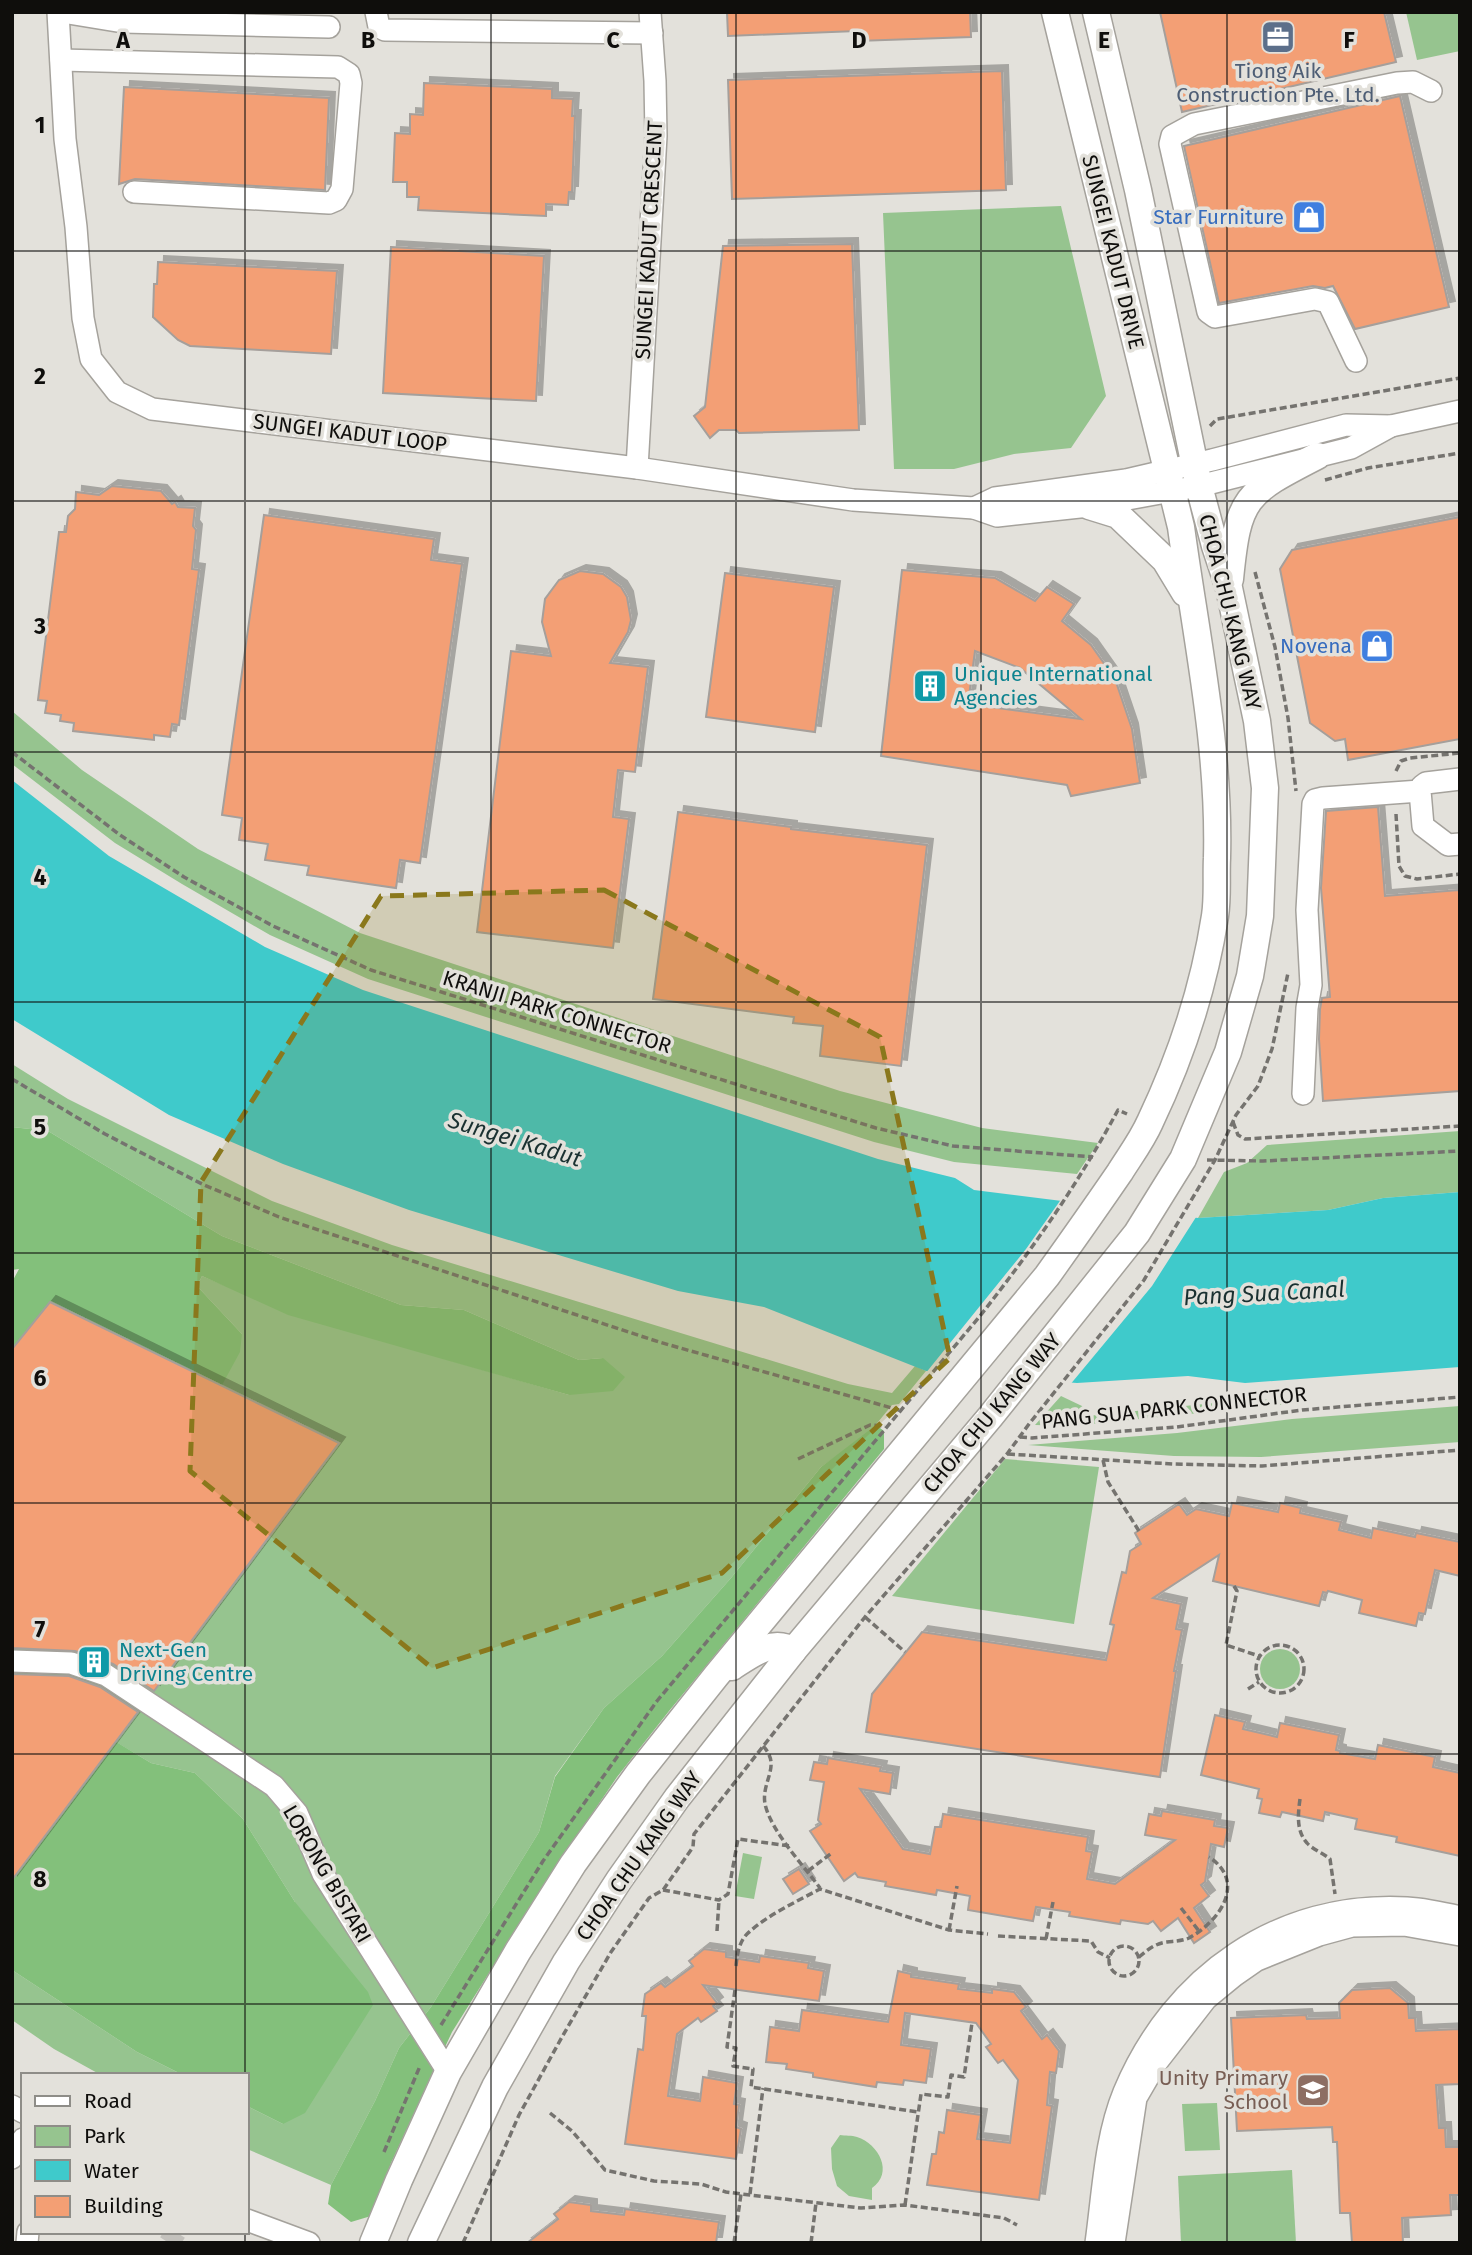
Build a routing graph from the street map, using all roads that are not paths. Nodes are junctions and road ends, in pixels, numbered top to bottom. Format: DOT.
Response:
graph roads {
  1 [pos="60,12"];
  2 [pos="376,12"];
  3 [pos="1055,12"];
  4 [pos="1096,12"];
  5 [pos="123,17"];
  6 [pos="615,22"];
  7 [pos="651,23"];
  8 [pos="329,27"];
  9 [pos="61,60"];
  10 [pos="1431,91"];
  11 [pos="1138,190"];
  12 [pos="134,192"];
  13 [pos="1109,239"];
  14 [pos="1356,361"];
  15 [pos="1460,411"];
  16 [pos="1391,426"];
  17 [pos="1317,456"];
  18 [pos="637,468"];
  19 [pos="1197,475"];
  20 [pos="1169,482"];
  21 [pos="1089,506"];
  22 [pos="974,508"];
  23 [pos="1229,588"];
  24 [pos="1191,603"];
  25 [pos="1460,779"];
  26 [pos="1420,790"];
  27 [pos="1460,844"];
  28 [pos="1303,1094"];
  29 [pos="793,1651"];
  30 [pos="12,1661"];
  31 [pos="716,1676"];
  32 [pos="1460,1917"];
  33 [pos="1460,1935"];
  34 [pos="448,2072"];
  35 [pos="248,2220"];
  36 [pos="309,2243"];
  37 [pos="373,2243"];
  38 [pos="421,2243"];
  39 [pos="1096,2243"];
  40 [pos="1114,2243"];
  1 -- 5 [label="street"];
  1 -- 9 [label="street, SUNGEI KADUT LOOP"];
  2 -- 6 [label="street"];
  3 -- 13 [label="main road, SUNGEI KADUT DRIVE"];
  4 -- 11 [label="main road, SUNGEI KADUT DRIVE"];
  5 -- 8 [label="street"];
  6 -- 7 [label="street"];
  7 -- 18 [label="street, SUNGEI KADUT CRESCENT"];
  9 -- 12 [label="street"];
  9 -- 18 [label="street, SUNGEI KADUT LOOP"];
  10 -- 14 [label="street"];
  11 -- 13 [label="main road"];
  11 -- 19 [label="main road, SUNGEI KADUT DRIVE"];
  13 -- 20 [label="main road, SUNGEI KADUT DRIVE"];
  15 -- 16 [label="street"];
  16 -- 17 [label="street"];
  16 -- 19 [label="street"];
  17 -- 19 [label="street"];
  17 -- 23 [label="main road"];
  18 -- 22 [label="street, SUNGEI KADUT LOOP"];
  19 -- 20 [label="street"];
  19 -- 23 [label="main road, CHOA CHU KANG WAY"];
  20 -- 21 [label="street, SUNGEI KADUT LOOP"];
  20 -- 22 [label="street, SUNGEI KADUT LOOP"];
  20 -- 24 [label="main road, CHOA CHU KANG WAY"];
  21 -- 22 [label="street, SUNGEI KADUT LOOP"];
  21 -- 24 [label="main road"];
  23 -- 29 [label="main road, CHOA CHU KANG WAY"];
  24 -- 31 [label="main road, CHOA CHU KANG WAY"];
  25 -- 26 [label="street"];
  26 -- 27 [label="street"];
  26 -- 28 [label="street"];
  29 -- 31 [label="main road"];
  29 -- 38 [label="main road, CHOA CHU KANG WAY"];
  30 -- 34 [label="street, LORONG BISTARI"];
  31 -- 34 [label="main road, CHOA CHU KANG WAY"];
  32 -- 39 [label="street"];
  33 -- 40 [label="street"];
  34 -- 37 [label="main road, CHOA CHU KANG WAY"];
  35 -- 36 [label="street"];
}
